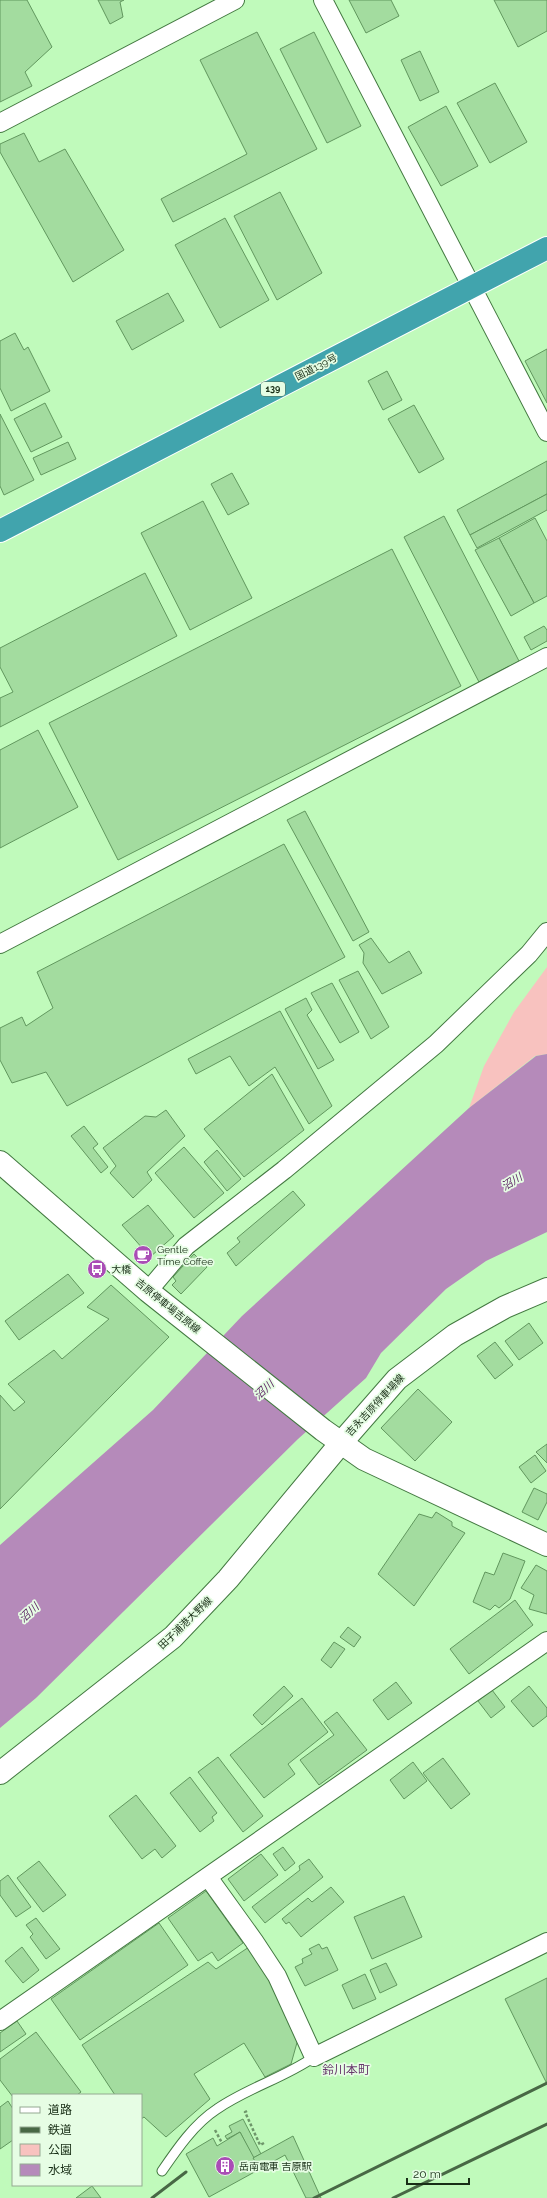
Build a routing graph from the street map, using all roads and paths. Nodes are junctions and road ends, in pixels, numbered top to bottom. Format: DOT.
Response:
graph roads {
  1 [pos="235,0"];
  2 [pos="323,0"];
  3 [pos="0,123"];
  4 [pos="547,248"];
  5 [pos="472,287"];
  6 [pos="547,432"];
  7 [pos="0,531"];
  8 [pos="547,658"];
  9 [pos="547,932"];
  10 [pos="0,944"];
  11 [pos="0,1162"];
  12 [pos="547,1289"];
  13 [pos="148,1291"];
  14 [pos="341,1443"];
  15 [pos="547,1545"];
  16 [pos="547,1641"];
  17 [pos="0,1773"];
  18 [pos="208,1878"];
  19 [pos="547,1942"];
  20 [pos="0,2021"];
  21 [pos="314,2057"];
  22 [pos="251,2108"];
  23 [pos="212,2124"];
  24 [pos="264,2142"];
  25 [pos="222,2143"];
  26 [pos="162,2171"];
  1 -- 3 [label="street"];
  2 -- 5 [label="street"];
  4 -- 5 [label="highway, 国道139号 / 139"];
  5 -- 6 [label="street"];
  5 -- 7 [label="highway, 国道139号 / 139"];
  8 -- 10 [label="street"];
  9 -- 13 [label="street"];
  11 -- 13 [label="main road, 吉原停車場吉原線"];
  12 -- 14 [label="main road, 吉永吉原停車場線"];
  13 -- 14 [label="main road, 吉原停車場吉原線"];
  14 -- 15 [label="main road, 吉永吉原停車場線"];
  14 -- 17 [label="main road, 田子浦港大野線"];
  16 -- 18 [label="street"];
  18 -- 20 [label="street"];
  18 -- 21 [label="street"];
  19 -- 21 [label="street"];
  21 -- 26 [label="lane"];
  22 -- 24 [label="path"];
  23 -- 25 [label="path"];
}
